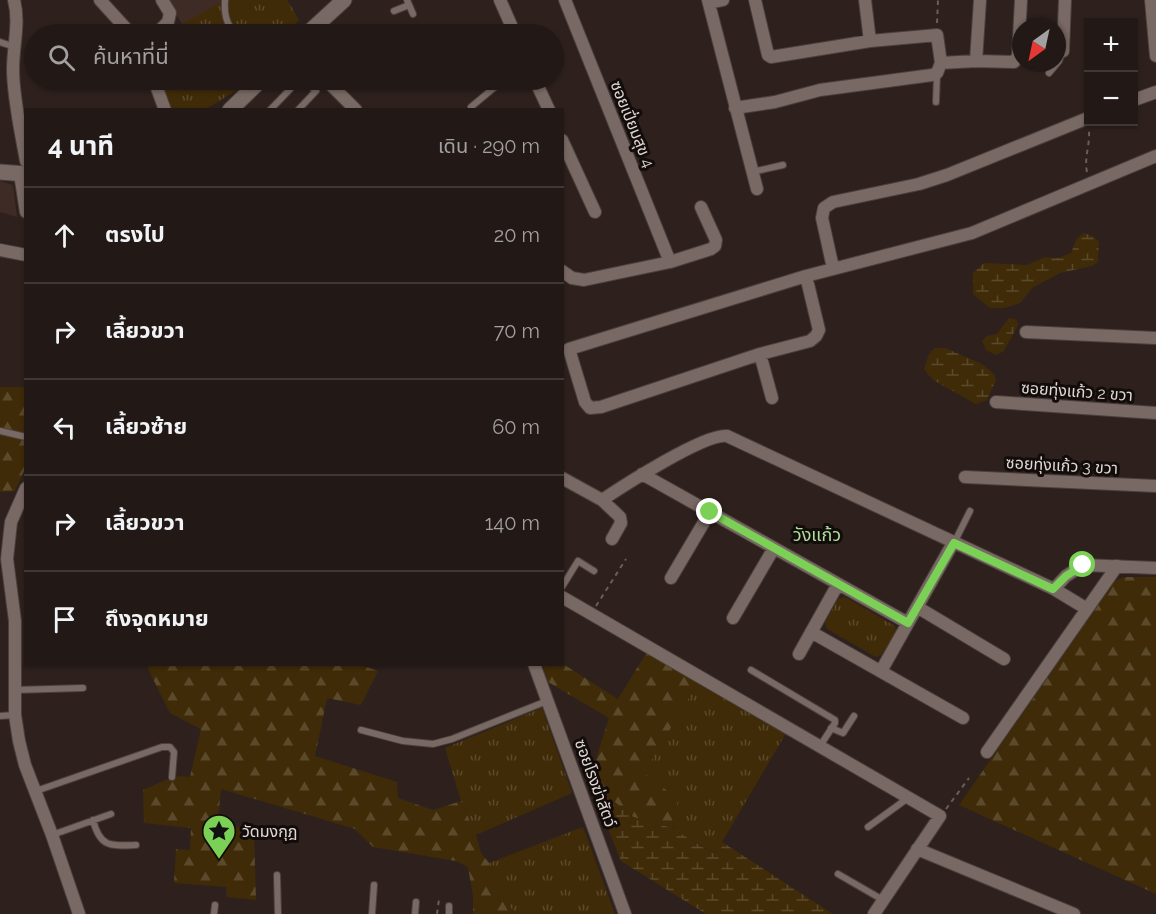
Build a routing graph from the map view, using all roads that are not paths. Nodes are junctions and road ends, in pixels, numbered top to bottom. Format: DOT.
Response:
graph roads {
  1 [pos="14,0"];
  2 [pos="100,0"];
  3 [pos="162,0"];
  4 [pos="225,0"];
  5 [pos="344,0"];
  6 [pos="501,0"];
  7 [pos="565,0"];
  8 [pos="723,0"];
  9 [pos="755,0"];
  10 [pos="866,0"];
  11 [pos="980,0"];
  12 [pos="1021,0"];
  13 [pos="1065,0"];
  14 [pos="1151,0"];
  15 [pos="709,1"];
  16 [pos="408,2"];
  17 [pos="394,11"];
  18 [pos="413,14"];
  19 [pos="1064,18"];
  20 [pos="122,24"];
  21 [pos="166,24"];
  22 [pos="227,24"];
  23 [pos="318,24"];
  24 [pos="511,24"];
  25 [pos="870,41"];
  26 [pos="0,42"];
  27 [pos="16,47"];
  28 [pos="1156,56"];
  29 [pos="976,61"];
  30 [pos="939,68"];
  31 [pos="158,90"];
  32 [pos="251,90"];
  33 [pos="289,90"];
  34 [pos="337,90"];
  35 [pos="491,90"];
  36 [pos="540,90"];
  37 [pos="316,91"];
  38 [pos="1156,92"];
  39 [pos="1138,99"];
  40 [pos="936,102"];
  41 [pos="471,107"];
  42 [pos="164,108"];
  43 [pos="232,108"];
  44 [pos="272,108"];
  45 [pos="300,108"];
  46 [pos="354,108"];
  47 [pos="548,108"];
  48 [pos="735,108"];
  49 [pos="1084,120"];
  50 [pos="564,144"];
  51 [pos="1156,156"];
  52 [pos="783,165"];
  53 [pos="24,170"];
  54 [pos="0,172"];
  55 [pos="752,172"];
  56 [pos="757,189"];
  57 [pos="701,207"];
  58 [pos="595,212"];
  59 [pos="0,250"];
  60 [pos="24,255"];
  61 [pos="670,262"];
  62 [pos="833,268"];
  63 [pos="564,272"];
  64 [pos="806,276"];
  65 [pos="1026,332"];
  66 [pos="1156,338"];
  67 [pos="566,350"];
  68 [pos="760,354"];
  69 [pos="772,398"];
  70 [pos="996,402"];
  71 [pos="1156,413"];
  72 [pos="0,431"];
  73 [pos="24,437"];
  74 [pos="642,474"];
  75 [pos="966,477"];
  76 [pos="564,479"];
  77 [pos="1156,486"];
  78 [pos="24,493"];
  79 [pos="602,500"];
  80 [pos="970,511"];
  81 [pos="710,512"];
  82 [pos="612,539"];
  83 [pos="954,543"];
  84 [pos="774,548"];
  85 [pos="1117,566"];
  86 [pos="1156,568"];
  87 [pos="594,571"];
  88 [pos="672,578"];
  89 [pos="5,581"];
  90 [pos="564,584"];
  91 [pos="838,584"];
  92 [pos="1053,589"];
  93 [pos="564,598"];
  94 [pos="917,607"];
  95 [pos="1087,609"];
  96 [pos="733,618"];
  97 [pos="908,623"];
  98 [pos="811,632"];
  99 [pos="799,654"];
  100 [pos="1004,659"];
  101 [pos="535,666"];
  102 [pos="751,670"];
  103 [pos="881,671"];
  104 [pos="83,688"];
  105 [pos="15,690"];
  106 [pos="548,701"];
  107 [pos="15,715"];
  108 [pos="854,716"];
  109 [pos="0,717"];
  110 [pos="963,718"];
  111 [pos="831,728"];
  112 [pos="361,730"];
  113 [pos="820,746"];
  114 [pos="987,752"];
  115 [pos="172,777"];
  116 [pos="35,791"];
  117 [pos="909,798"];
  118 [pos="111,814"];
  119 [pos="93,820"];
  120 [pos="868,827"];
  121 [pos="52,835"];
  122 [pos="136,844"];
  123 [pos="917,849"];
  124 [pos="277,874"];
  125 [pos="838,874"];
  126 [pos="374,885"];
  127 [pos="884,900"];
  128 [pos="416,902"];
  129 [pos="215,905"];
  130 [pos="449,906"];
  131 [pos="79,914"];
  132 [pos="214,914"];
  133 [pos="278,914"];
  134 [pos="372,914"];
  135 [pos="415,914"];
  136 [pos="448,914"];
  137 [pos="625,914"];
  138 [pos="874,914"];
  139 [pos="1074,914"];
  1 -- 27 [label="street"];
  2 -- 20 [label="street"];
  3 -- 21 [label="street"];
  4 -- 22 [label="lane"];
  5 -- 23 [label="main road"];
  6 -- 24 [label="street"];
  7 -- 61 [label="street, ซอยเปี่ยมสุข 4"];
  8 -- 15 [label="street"];
  9 -- 25 [label="street"];
  10 -- 25 [label="street"];
  11 -- 29 [label="street"];
  12 -- 29 [label="street"];
  13 -- 19 [label="street"];
  14 -- 28 [label="street"];
  15 -- 48 [label="street"];
  16 -- 17 [label="lane"];
  16 -- 18 [label="lane"];
  25 -- 30 [label="street"];
  26 -- 27 [label="lane"];
  27 -- 53 [label="street"];
  29 -- 30 [label="street"];
  30 -- 40 [label="lane"];
  30 -- 48 [label="street"];
  31 -- 42 [label="street"];
  32 -- 43 [label="main road"];
  33 -- 44 [label="lane"];
  34 -- 46 [label="street"];
  35 -- 41 [label="lane"];
  36 -- 47 [label="street"];
  37 -- 45 [label="lane"];
  38 -- 39 [label="street"];
  48 -- 55 [label="street"];
  49 -- 62 [label="street"];
  50 -- 58 [label="street"];
  51 -- 62 [label="street"];
  52 -- 55 [label="lane"];
  53 -- 54 [label="main road"];
  55 -- 56 [label="street"];
  57 -- 61 [label="street"];
  59 -- 60 [label="street"];
  61 -- 63 [label="street"];
  62 -- 64 [label="street"];
  64 -- 67 [label="street"];
  64 -- 68 [label="street"];
  65 -- 66 [label="street"];
  67 -- 68 [label="street"];
  68 -- 69 [label="street"];
  70 -- 71 [label="street, ซอยทุ่งแก้ว 2 ขวา"];
  72 -- 73 [label="lane"];
  74 -- 79 [label="street"];
  74 -- 81 [label="street"];
  74 -- 83 [label="street"];
  75 -- 77 [label="street, ซอยทุ่งแก้ว 3 ขวา"];
  76 -- 79 [label="street"];
  78 -- 89 [label="street"];
  79 -- 82 [label="street"];
  80 -- 83 [label="lane"];
  81 -- 84 [label="street"];
  81 -- 88 [label="street"];
  83 -- 92 [label="street"];
  83 -- 94 [label="street"];
  84 -- 91 [label="street"];
  84 -- 96 [label="street"];
  85 -- 86 [label="street"];
  85 -- 92 [label="street"];
  85 -- 95 [label="street"];
  87 -- 90 [label="lane"];
  89 -- 105 [label="street"];
  91 -- 97 [label="street"];
  91 -- 98 [label="street"];
  92 -- 95 [label="street"];
  93 -- 113 [label="street"];
  94 -- 97 [label="street"];
  94 -- 100 [label="street"];
  95 -- 114 [label="street"];
  97 -- 103 [label="street"];
  98 -- 99 [label="street"];
  98 -- 103 [label="street"];
  101 -- 106 [label="street, ซอยโรงฆ่าสัตว์"];
  102 -- 111 [label="lane"];
  103 -- 110 [label="street"];
  104 -- 105 [label="lane"];
  105 -- 107 [label="street"];
  106 -- 112 [label="lane"];
  106 -- 137 [label="street, ซอยโรงฆ่าสัตว์"];
  107 -- 109 [label="lane"];
  107 -- 116 [label="street"];
  108 -- 111 [label="lane"];
  111 -- 113 [label="lane"];
  113 -- 117 [label="street"];
  115 -- 116 [label="lane"];
  116 -- 121 [label="street"];
  117 -- 120 [label="lane"];
  117 -- 123 [label="street"];
  118 -- 119 [label="lane"];
  119 -- 121 [label="lane"];
  119 -- 122 [label="lane"];
  121 -- 131 [label="street"];
  123 -- 127 [label="street"];
  123 -- 139 [label="street"];
  124 -- 133 [label="lane"];
  125 -- 127 [label="lane"];
  126 -- 134 [label="lane"];
  127 -- 138 [label="street"];
  128 -- 135 [label="lane"];
  129 -- 132 [label="lane"];
  130 -- 136 [label="lane"];
}
